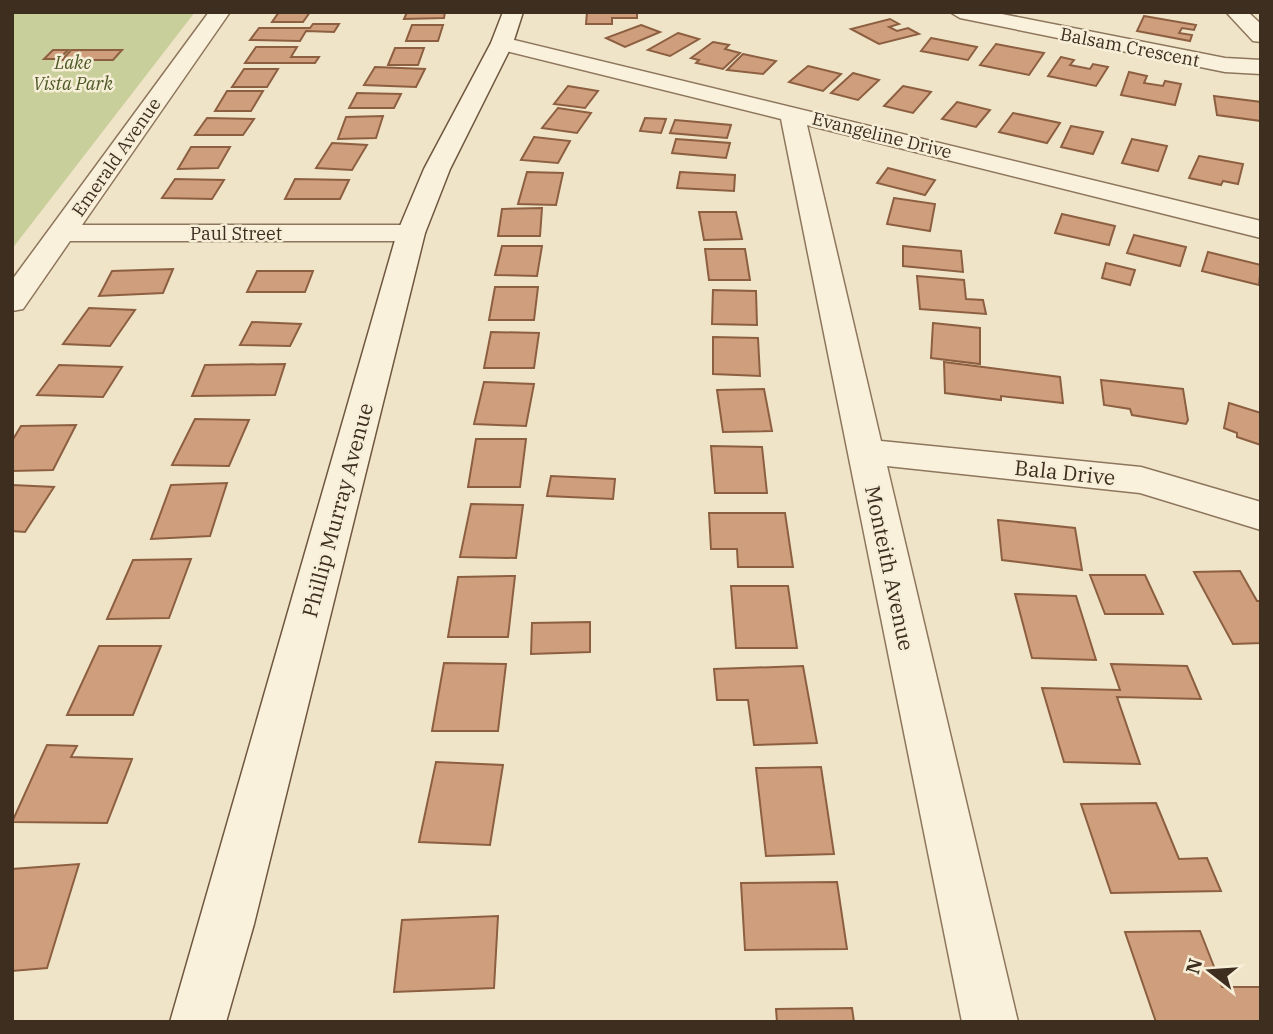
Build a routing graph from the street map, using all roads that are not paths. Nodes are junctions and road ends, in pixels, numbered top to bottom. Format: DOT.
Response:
graph roads {
  1 [pos="220,12"];
  2 [pos="960,12"];
  3 [pos="1236,12"];
  4 [pos="507,28"];
  5 [pos="1261,36"];
  6 [pos="1261,67"];
  7 [pos="792,113"];
  8 [pos="1261,230"];
  9 [pos="62,233"];
  10 [pos="411,233"];
  11 [pos="12,302"];
  12 [pos="864,450"];
  13 [pos="1261,516"];
  14 [pos="198,1022"];
  15 [pos="990,1022"];
  1 -- 9 [label="street, Emerald Avenue"];
  2 -- 6 [label="street, Balsam Crescent"];
  3 -- 5 [label="street"];
  4 -- 7 [label="street, Evangeline Drive"];
  4 -- 10 [label="street, Phillip Murray Avenue"];
  7 -- 8 [label="street, Evangeline Drive"];
  7 -- 12 [label="street, Monteith Avenue"];
  9 -- 10 [label="street, Paul Street"];
  9 -- 11 [label="street, Emerald Avenue"];
  10 -- 14 [label="street, Phillip Murray Avenue"];
  12 -- 13 [label="street, Bala Drive"];
  12 -- 15 [label="street, Monteith Avenue"];
}
